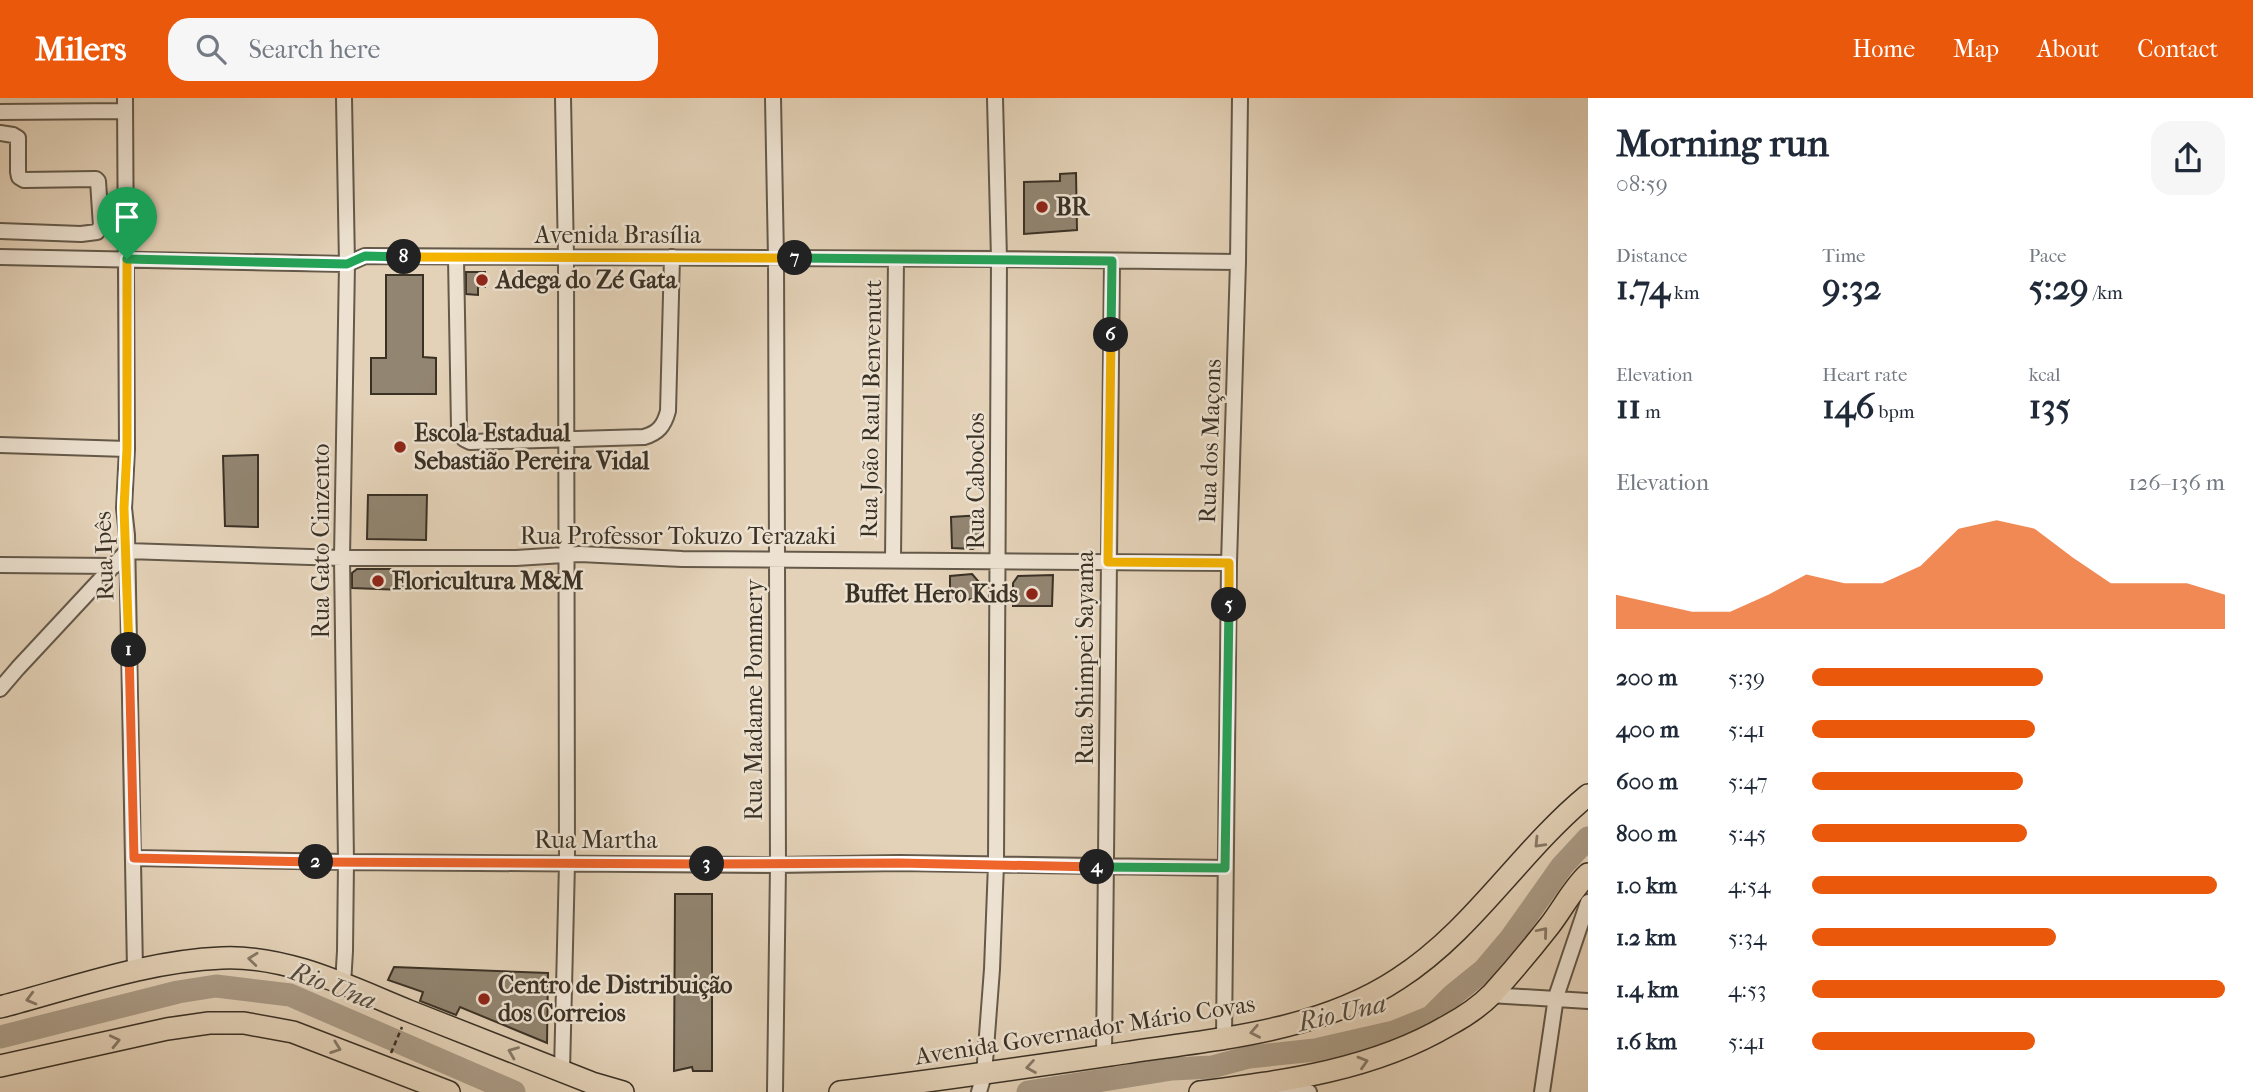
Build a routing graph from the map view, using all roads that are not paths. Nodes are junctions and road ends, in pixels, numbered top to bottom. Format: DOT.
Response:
graph roads {
  1 [pos="344,98"];
  2 [pos="563,98"];
  3 [pos="773,98"];
  4 [pos="995,98"];
  5 [pos="1240,98"];
  6 [pos="125,105"];
  7 [pos="0,111"];
  8 [pos="0,133"];
  9 [pos="0,231"];
  10 [pos="0,257"];
  11 [pos="566,257"];
  12 [pos="671,257"];
  13 [pos="456,258"];
  14 [pos="776,258"];
  15 [pos="127,259"];
  16 [pos="896,259"];
  17 [pos="999,259"];
  18 [pos="1112,261"];
  19 [pos="1238,262"];
  20 [pos="347,264"];
  21 [pos="567,439"];
  22 [pos="0,445"];
  23 [pos="127,449"];
  24 [pos="127,551"];
  25 [pos="565,554"];
  26 [pos="342,558"];
  27 [pos="776,559"];
  28 [pos="892,560"];
  29 [pos="999,561"];
  30 [pos="1108,562"];
  31 [pos="1229,563"];
  32 [pos="0,565"];
  33 [pos="114,566"];
  34 [pos="1,686"];
  35 [pos="1588,795"];
  36 [pos="134,858"];
  37 [pos="346,862"];
  38 [pos="567,863"];
  39 [pos="996,864"];
  40 [pos="778,865"];
  41 [pos="1107,867"];
  42 [pos="1225,868"];
  43 [pos="1586,878"];
  44 [pos="1588,902"];
  45 [pos="135,971"];
  46 [pos="343,984"];
  47 [pos="1490,995"];
  48 [pos="1556,998"];
  49 [pos="1588,1001"];
  50 [pos="0,1007"];
  51 [pos="1224,1038"];
  52 [pos="1104,1056"];
  53 [pos="0,1066"];
  54 [pos="562,1071"];
  55 [pos="982,1083"];
  56 [pos="1271,1083"];
  57 [pos="449,1092"];
  58 [pos="623,1092"];
  59 [pos="775,1092"];
  60 [pos="840,1092"];
  61 [pos="1200,1092"];
  62 [pos="1308,1092"];
  63 [pos="1542,1092"];
  1 -- 20 [label="street, Rua Gato Cinzento"];
  2 -- 11 [label="street"];
  3 -- 14 [label="street, Rua Madame Pommery"];
  4 -- 17 [label="street, Rua Caboclos"];
  5 -- 19 [label="street, Rua dos Maçons"];
  6 -- 7 [label="street"];
  6 -- 15 [label="street, Rua Ipês"];
  8 -- 9 [label="street"];
  10 -- 15 [label="street, Avenida Brasília"];
  11 -- 12 [label="street, Avenida Brasília"];
  11 -- 13 [label="street, Avenida Brasília"];
  11 -- 21 [label="street"];
  12 -- 14 [label="street, Avenida Brasília"];
  12 -- 21 [label="street"];
  13 -- 20 [label="street, Avenida Brasília"];
  13 -- 21 [label="street"];
  14 -- 16 [label="street, Avenida Brasília"];
  14 -- 27 [label="street, Rua Madame Pommery"];
  15 -- 20 [label="street, Avenida Brasília"];
  15 -- 23 [label="street, Rua Ipês"];
  16 -- 17 [label="street, Avenida Brasília"];
  16 -- 28 [label="street, Rua João Raul Benvenutt"];
  17 -- 18 [label="street, Avenida Brasília"];
  17 -- 29 [label="street, Rua Caboclos"];
  18 -- 19 [label="street, Avenida Brasília"];
  18 -- 30 [label="street, Rua Shimpei Sayama"];
  19 -- 31 [label="street, Rua dos Maçons"];
  20 -- 26 [label="street, Rua Gato Cinzento"];
  21 -- 25 [label="street"];
  22 -- 23 [label="street"];
  23 -- 24 [label="street, Rua Ipês"];
  24 -- 26 [label="street, Rua Professor Tokuzo Terazaki"];
  24 -- 33 [label="street"];
  24 -- 36 [label="street, Rua Ipês"];
  25 -- 26 [label="street, Rua Professor Tokuzo Terazaki"];
  25 -- 27 [label="street, Rua Professor Tokuzo Terazaki"];
  25 -- 38 [label="street"];
  26 -- 37 [label="street, Rua Gato Cinzento"];
  27 -- 28 [label="street, Rua Professor Tokuzo Terazaki"];
  27 -- 40 [label="street, Rua Madame Pommery"];
  28 -- 29 [label="street, Rua Professor Tokuzo Terazaki"];
  29 -- 30 [label="street, Rua Professor Tokuzo Terazaki"];
  29 -- 39 [label="street, Rua Caboclos"];
  30 -- 31 [label="street, Rua Professor Tokuzo Terazaki"];
  30 -- 41 [label="street, Rua Shimpei Sayama"];
  31 -- 42 [label="street, Rua dos Maçons"];
  32 -- 33 [label="street"];
  33 -- 34 [label="street"];
  35 -- 51 [label="highway, Avenida Governador Mário Covas, one-way"];
  36 -- 37 [label="street, Rua Martha"];
  36 -- 45 [label="street, Rua Ipês"];
  37 -- 38 [label="street, Rua Martha"];
  37 -- 46 [label="street, Rua Gato Cinzento"];
  38 -- 40 [label="street, Rua Martha"];
  38 -- 54 [label="street"];
  39 -- 40 [label="street, Rua Martha"];
  39 -- 41 [label="street, Rua Martha"];
  39 -- 55 [label="street, Rua Caboclos"];
  40 -- 59 [label="street, Rua Madame Pommery"];
  41 -- 42 [label="street, Rua Martha"];
  41 -- 52 [label="street, Rua Shimpei Sayama"];
  42 -- 51 [label="street, Rua dos Maçons"];
  47 -- 43 [label="highway, one-way"];
  44 -- 48 [label="street"];
  46 -- 45 [label="highway, one-way"];
  45 -- 50 [label="highway, one-way"];
  54 -- 46 [label="highway, one-way"];
  47 -- 48 [label="street"];
  56 -- 47 [label="highway, one-way"];
  48 -- 49 [label="street"];
  48 -- 63 [label="street"];
  51 -- 52 [label="highway, Avenida Governador Mário Covas"];
  52 -- 55 [label="highway, Avenida Governador Mário Covas, one-way"];
  53 -- 57 [label="highway, one-way"];
  54 -- 58 [label="highway"];
  55 -- 60 [label="highway, Avenida Governador Mário Covas"];
  56 -- 61 [label="highway"];
  56 -- 62 [label="street"];
}
